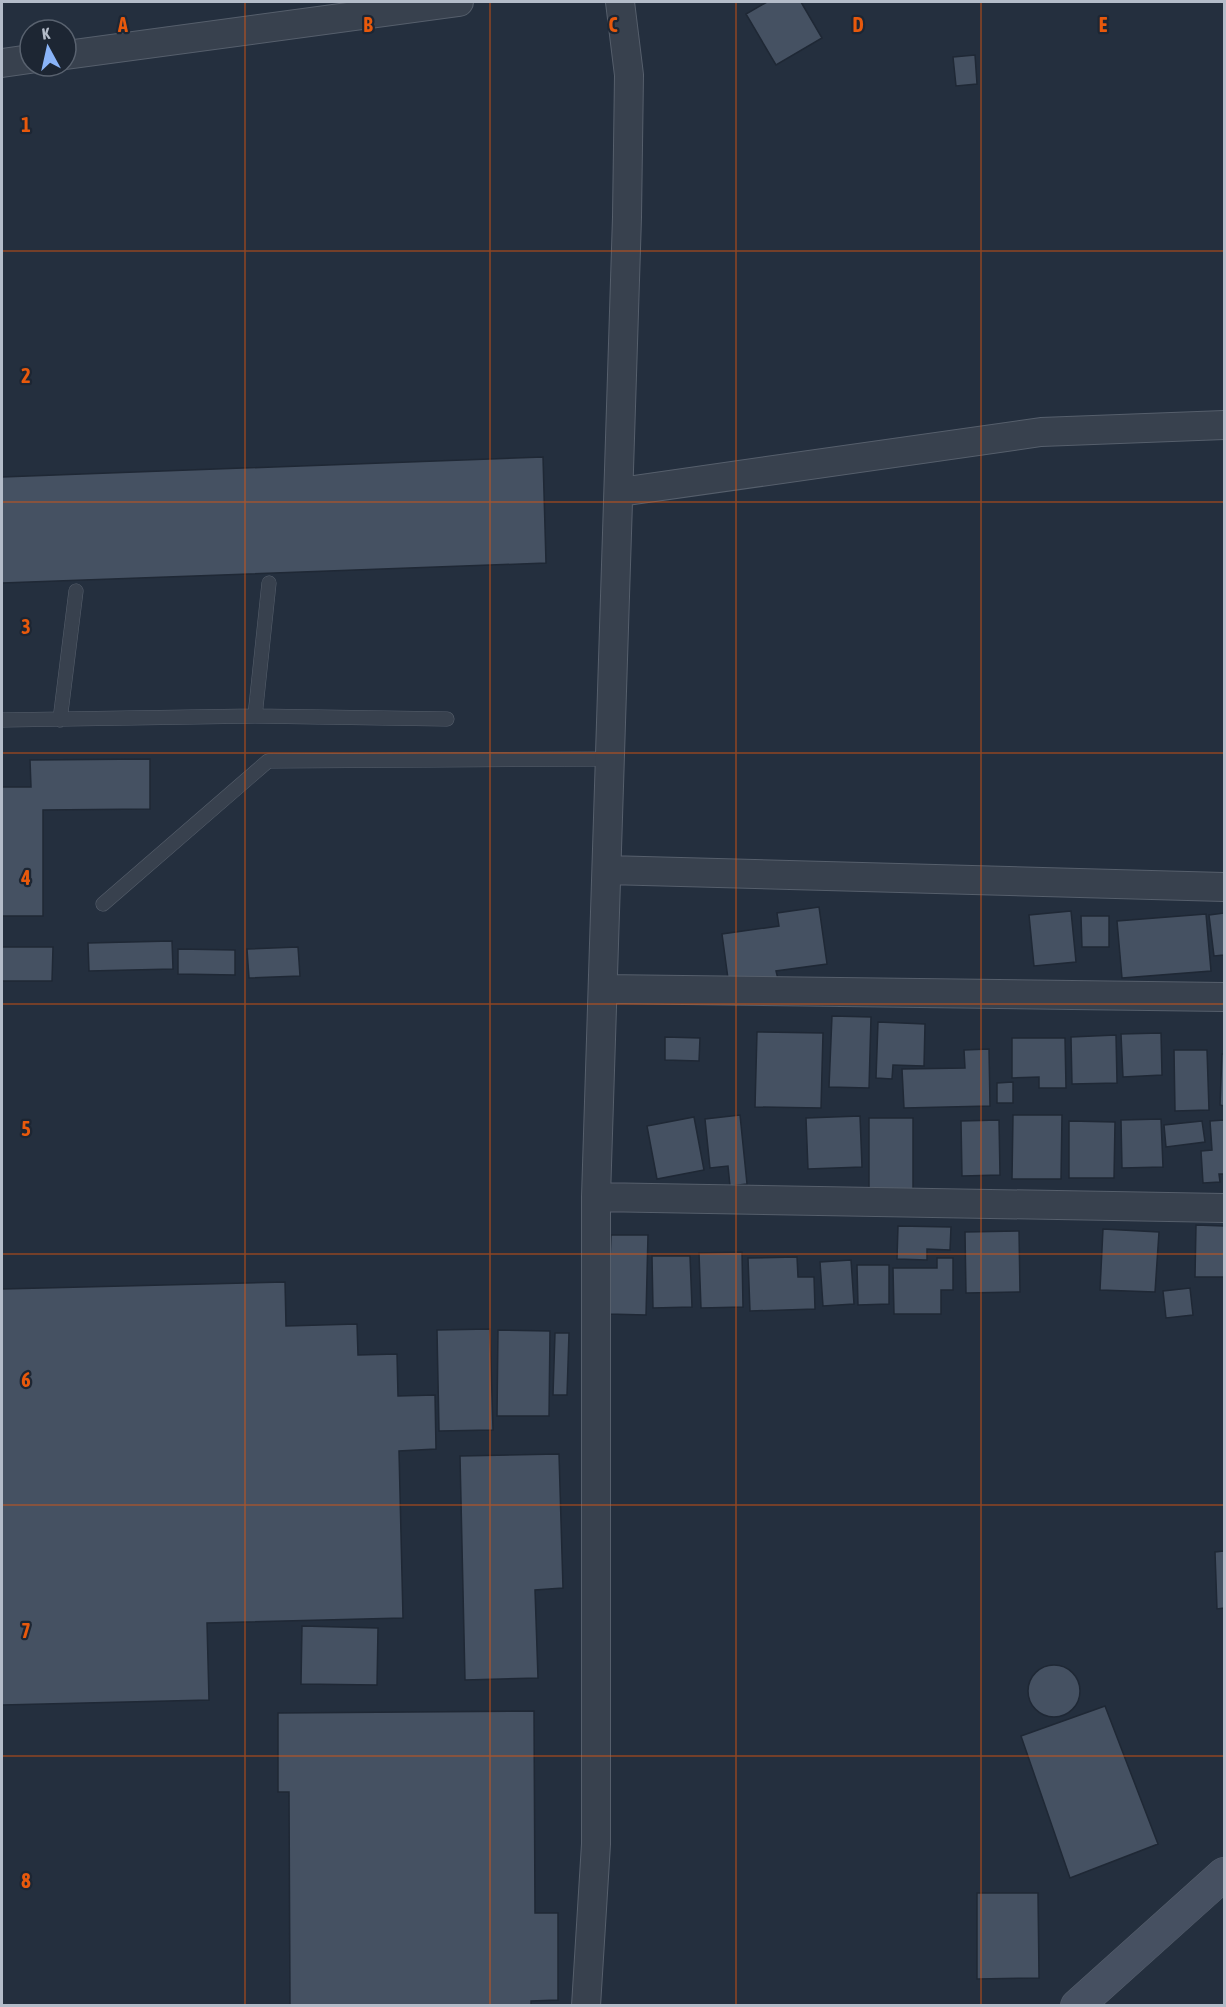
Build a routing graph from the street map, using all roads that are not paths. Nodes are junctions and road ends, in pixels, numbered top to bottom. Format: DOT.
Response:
graph roads {
  1 [pos="459,2"];
  2 [pos="620,2"];
  3 [pos="78,52"];
  4 [pos="18,61"];
  5 [pos="2,63"];
  6 [pos="1224,425"];
  7 [pos="620,492"];
  8 [pos="268,583"];
  9 [pos="76,591"];
  10 [pos="255,716"];
  11 [pos="447,719"];
  12 [pos="2,720"];
  13 [pos="60,720"];
  14 [pos="610,759"];
  15 [pos="607,870"];
  16 [pos="1224,887"];
  17 [pos="103,904"];
  18 [pos="604,989"];
  19 [pos="1224,997"];
  20 [pos="596,1197"];
  21 [pos="1224,1208"];
  22 [pos="1224,1874"];
  23 [pos="586,2006"];
  24 [pos="1077,2006"];
  1 -- 3 [label="street"];
  2 -- 7 [label="street"];
  4 -- 5 [label="street"];
  6 -- 7 [label="street"];
  7 -- 14 [label="street"];
  8 -- 10 [label="lane"];
  9 -- 13 [label="lane"];
  10 -- 11 [label="lane"];
  10 -- 13 [label="lane"];
  12 -- 13 [label="lane"];
  14 -- 15 [label="street"];
  14 -- 17 [label="lane"];
  15 -- 16 [label="street"];
  15 -- 18 [label="street"];
  18 -- 19 [label="street"];
  18 -- 20 [label="street"];
  20 -- 21 [label="street"];
  20 -- 23 [label="street"];
  22 -- 24 [label="street"];
}
